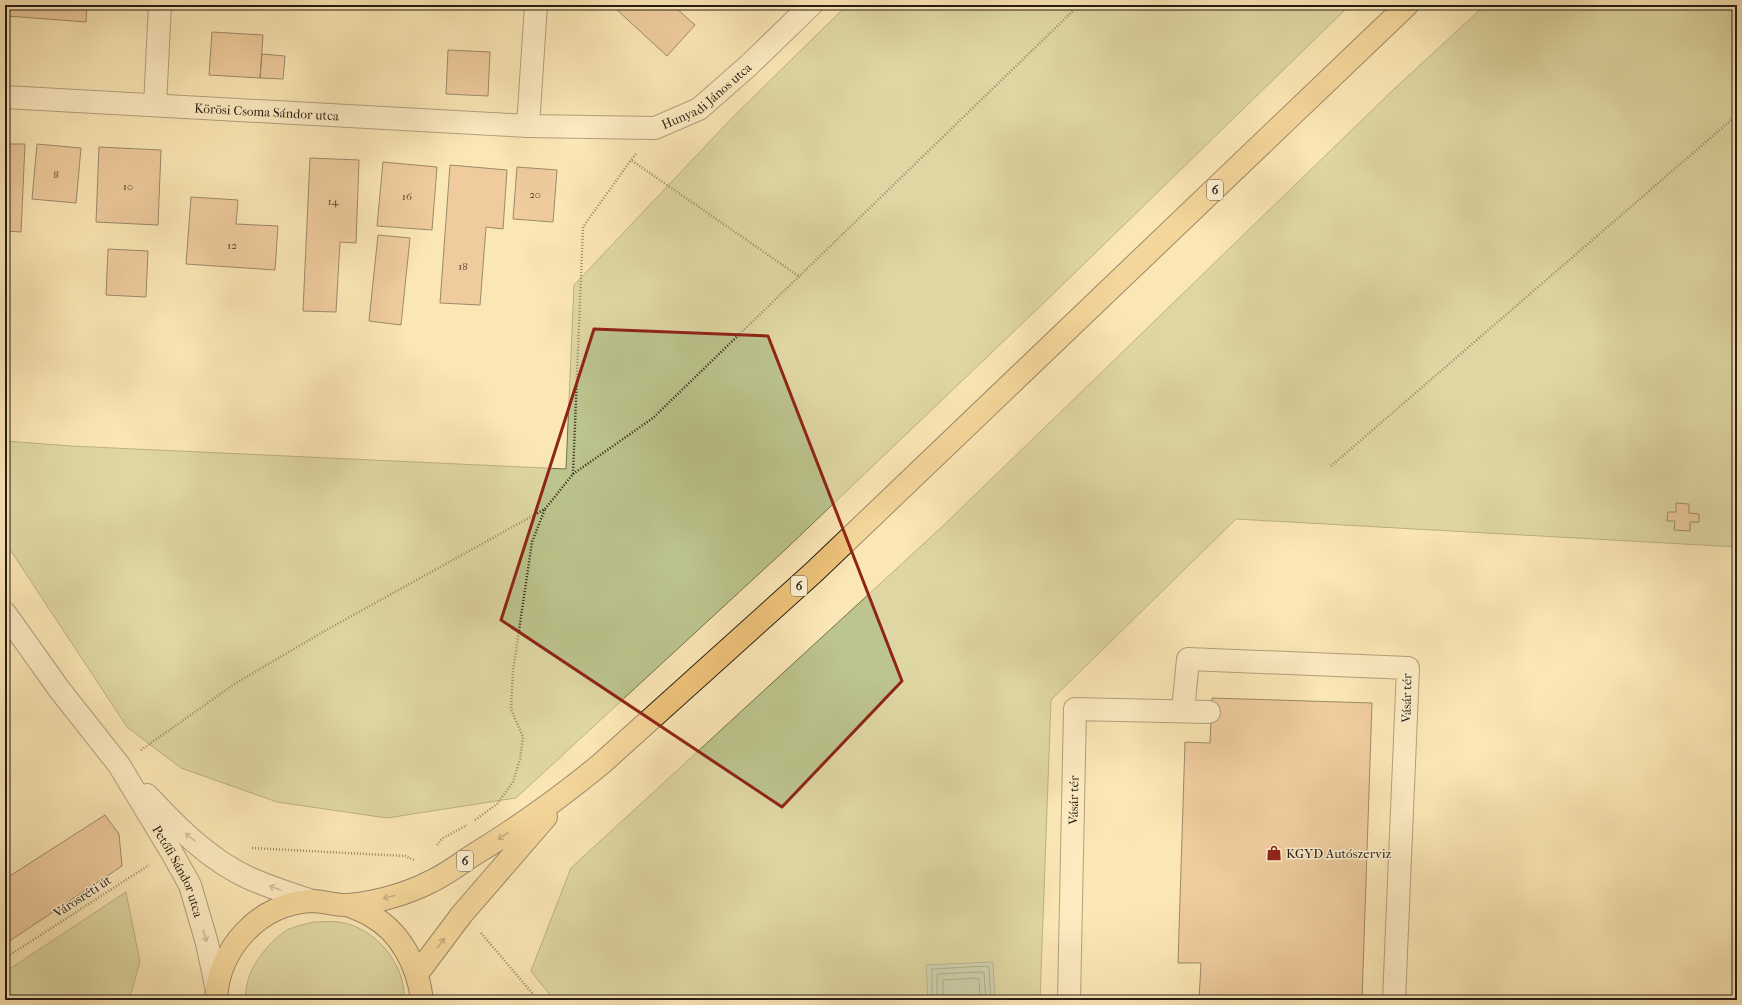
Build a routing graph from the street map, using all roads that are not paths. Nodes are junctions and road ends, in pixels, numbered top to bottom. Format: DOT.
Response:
graph roads {
  1 [pos="160,5"];
  2 [pos="536,5"];
  3 [pos="811,5"];
  4 [pos="1407,5"];
  5 [pos="5,98"];
  6 [pos="155,105"];
  7 [pos="528,126"];
  8 [pos="5,613"];
  9 [pos="1183,711"];
  10 [pos="1209,712"];
  11 [pos="119,765"];
  12 [pos="570,790"];
  13 [pos="312,901"];
  14 [pos="347,905"];
  15 [pos="418,974"];
  16 [pos="216,993"];
  17 [pos="422,1000"];
  18 [pos="1069,1000"];
  19 [pos="1394,1000"];
  1 -- 6 [label="street"];
  2 -- 7 [label="street"];
  3 -- 7 [label="street, Hunyadi János utca"];
  4 -- 12 [label="main road, 6"];
  5 -- 6 [label="street, Körösi Csoma Sándor utca"];
  6 -- 7 [label="street, Körösi Csoma Sándor utca"];
  8 -- 11 [label="street, Petőfi Sándor utca"];
  9 -- 10 [label="street, Vásár tér"];
  9 -- 18 [label="street, Vásár tér"];
  9 -- 19 [label="street, Vásár tér"];
  13 -- 11 [label="street, Petőfi Sándor utca, one-way"];
  11 -- 16 [label="street, Petőfi Sándor utca, one-way"];
  12 -- 14 [label="main road, 6, one-way"];
  15 -- 12 [label="main road, 6, one-way"];
  13 -- 14 [label="main road, 6"];
  13 -- 16 [label="main road, 6"];
  14 -- 15 [label="main road, 6"];
  15 -- 17 [label="main road, 6"];
}
